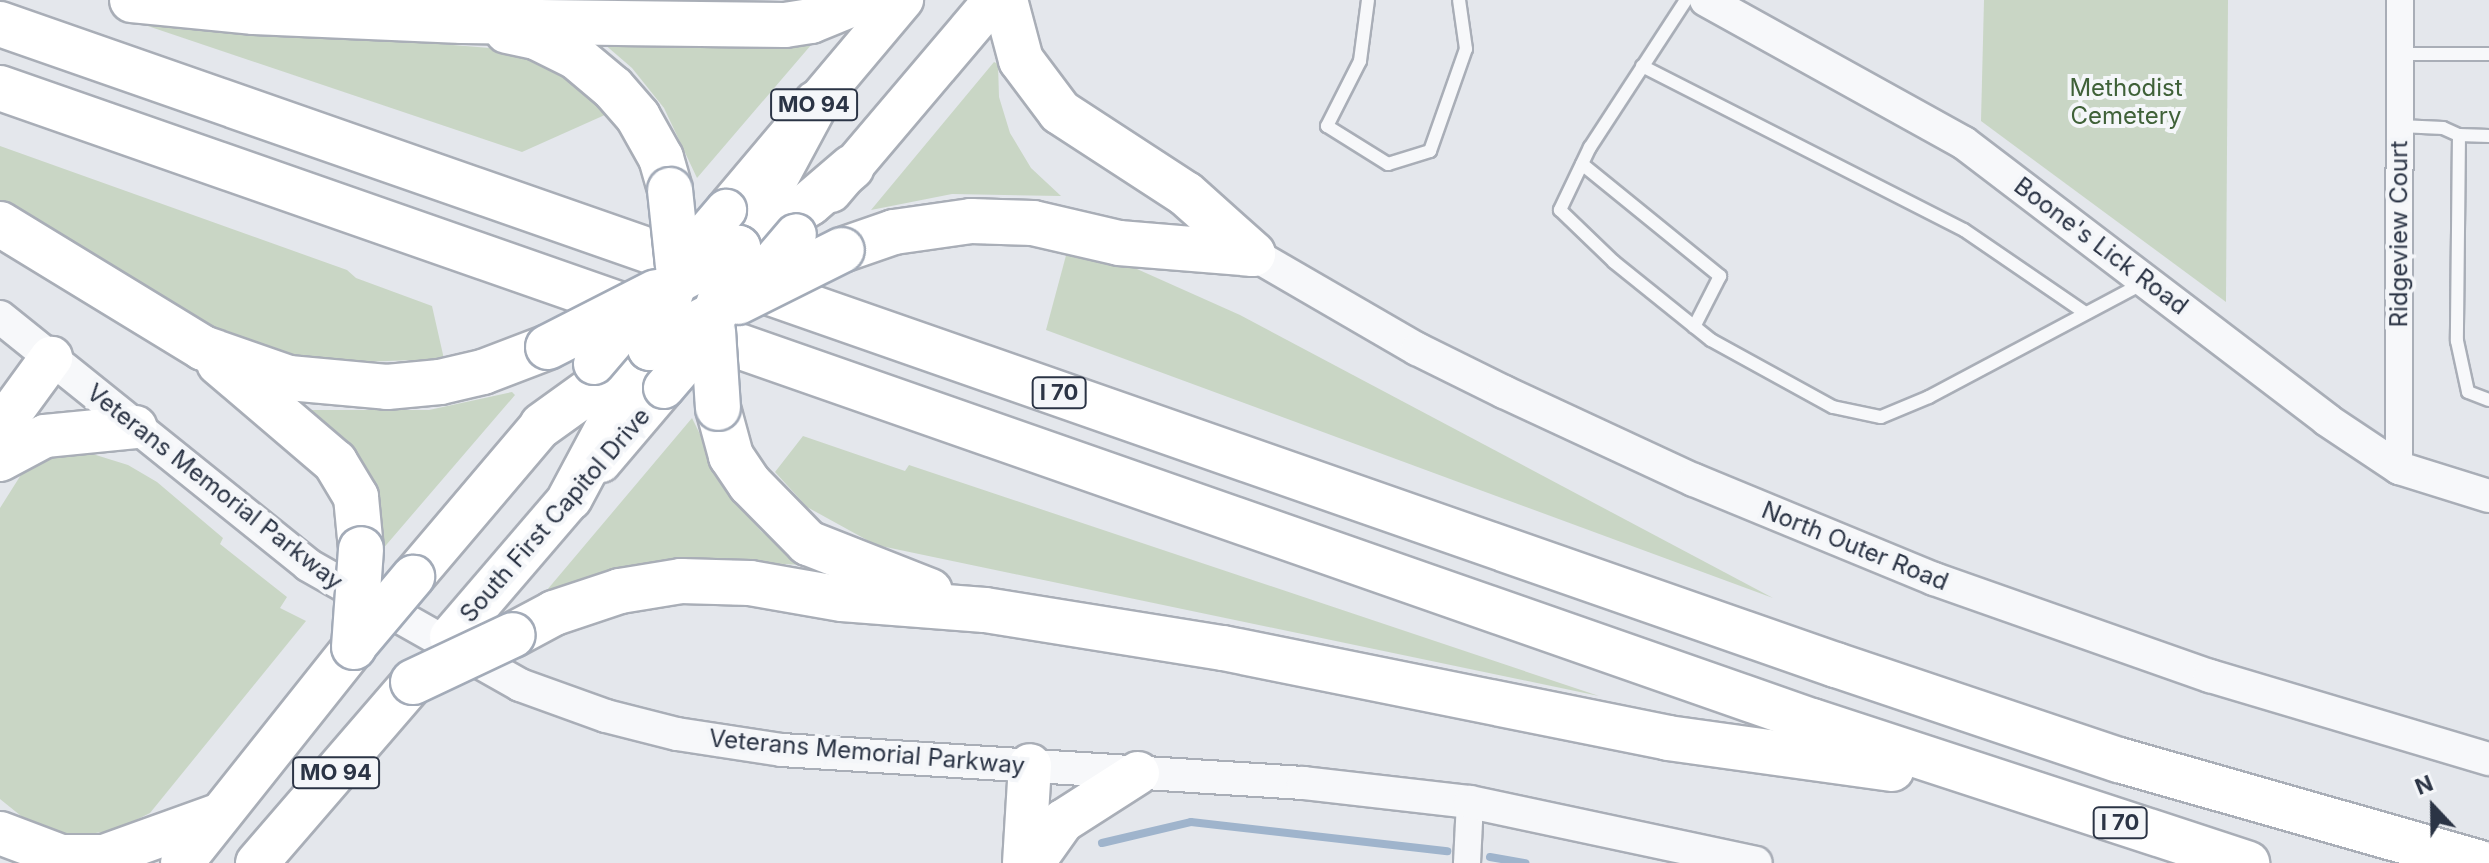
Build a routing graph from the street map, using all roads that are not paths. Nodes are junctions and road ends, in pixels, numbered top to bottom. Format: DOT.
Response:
graph roads {
  1 [pos="132,0"];
  2 [pos="862,0"];
  3 [pos="903,0"];
  4 [pos="994,0"];
  5 [pos="1005,0"];
  6 [pos="1368,0"];
  7 [pos="1459,0"];
  8 [pos="1686,0"];
  9 [pos="2400,0"];
  10 [pos="1724,5"];
  11 [pos="462,21"];
  12 [pos="0,24"];
  13 [pos="2400,54"];
  14 [pos="2489,54"];
  15 [pos="1642,66"];
  16 [pos="0,88"];
  17 [pos="816,103"];
  18 [pos="2400,126"];
  19 [pos="2459,135"];
  20 [pos="2489,136"];
  21 [pos="1582,164"];
  22 [pos="852,167"];
  23 [pos="0,224"];
  24 [pos="758,227"];
  25 [pos="1253,254"];
  26 [pos="669,280"];
  27 [pos="2148,280"];
  28 [pos="2085,313"];
  29 [pos="722,315"];
  30 [pos="0,317"];
  31 [pos="1694,327"];
  32 [pos="203,348"];
  33 [pos="51,358"];
  34 [pos="631,370"];
  35 [pos="2489,400"];
  36 [pos="542,425"];
  37 [pos="136,427"];
  38 [pos="0,428"];
  39 [pos="0,460"];
  40 [pos="2399,468"];
  41 [pos="2489,496"];
  42 [pos="570,498"];
  43 [pos="985,610"];
  44 [pos="354,647"];
  45 [pos="413,682"];
  46 [pos="2489,759"];
  47 [pos="1030,765"];
  48 [pos="1138,773"];
  49 [pos="1994,783"];
  50 [pos="1470,802"];
  51 [pos="2299,814"];
  52 [pos="219,815"];
  53 [pos="0,833"];
  54 [pos="2489,833"];
  55 [pos="182,863"];
  56 [pos="257,863"];
  57 [pos="1024,863"];
  58 [pos="1033,863"];
  59 [pos="1467,863"];
  60 [pos="1756,863"];
  61 [pos="2247,863"];
  62 [pos="2480,863"];
  1 -- 11 [label="highway"];
  2 -- 11 [label="highway"];
  3 -- 17 [label="main road, MO 94"];
  4 -- 22 [label="main road"];
  5 -- 25 [label="highway"];
  6 -- 7 [label="lane"];
  8 -- 15 [label="lane"];
  9 -- 13 [label="street, Ridgeview Court"];
  10 -- 27 [label="street, Boone's Lick Road"];
  11 -- 26 [label="highway, bridge"];
  12 -- 51 [label="highway, I 70"];
  13 -- 14 [label="lane"];
  13 -- 18 [label="street, Ridgeview Court"];
  15 -- 21 [label="lane"];
  15 -- 28 [label="lane"];
  16 -- 49 [label="highway, I 70"];
  17 -- 24 [label="highway"];
  18 -- 19 [label="lane"];
  18 -- 40 [label="street, Ridgeview Court"];
  19 -- 20 [label="lane"];
  19 -- 35 [label="lane"];
  21 -- 31 [label="lane"];
  21 -- 31 [label="lane"];
  22 -- 24 [label="highway"];
  23 -- 32 [label="highway"];
  24 -- 26 [label="highway, bridge"];
  24 -- 29 [label="highway, bridge"];
  24 -- 29 [label="main road, bridge"];
  25 -- 29 [label="highway, bridge"];
  25 -- 46 [label="street, North Outer Road"];
  26 -- 32 [label="highway, bridge"];
  26 -- 34 [label="highway, bridge"];
  26 -- 34 [label="main road, bridge"];
  27 -- 28 [label="lane"];
  27 -- 40 [label="street, Boone's Lick Road"];
  28 -- 31 [label="lane"];
  29 -- 34 [label="highway, bridge"];
  29 -- 43 [label="highway, bridge"];
  30 -- 33 [label="street, Veterans Memorial Parkway"];
  32 -- 44 [label="highway, bridge"];
  33 -- 37 [label="street, Veterans Memorial Parkway"];
  33 -- 38 [label="highway"];
  34 -- 36 [label="highway"];
  34 -- 42 [label="highway"];
  36 -- 44 [label="highway, MO 94, bridge"];
  37 -- 39 [label="highway"];
  37 -- 47 [label="street, Veterans Memorial Parkway"];
  40 -- 41 [label="street, Boone's Lick Road"];
  42 -- 45 [label="highway, South First Capitol Drive / MO 94"];
  43 -- 45 [label="highway, bridge"];
  43 -- 49 [label="highway"];
  44 -- 52 [label="highway, MO 94"];
  45 -- 56 [label="highway, South First Capitol Drive / MO 94"];
  47 -- 48 [label="street, Veterans Memorial Parkway"];
  47 -- 57 [label="highway"];
  48 -- 50 [label="street, Veterans Memorial Parkway"];
  48 -- 58 [label="highway"];
  49 -- 61 [label="highway, I 70"];
  50 -- 59 [label="street"];
  50 -- 60 [label="street, Veterans Memorial Parkway"];
  51 -- 54 [label="highway"];
  51 -- 62 [label="highway, I 70"];
  52 -- 53 [label="highway"];
  52 -- 55 [label="highway, MO 94"];
}
